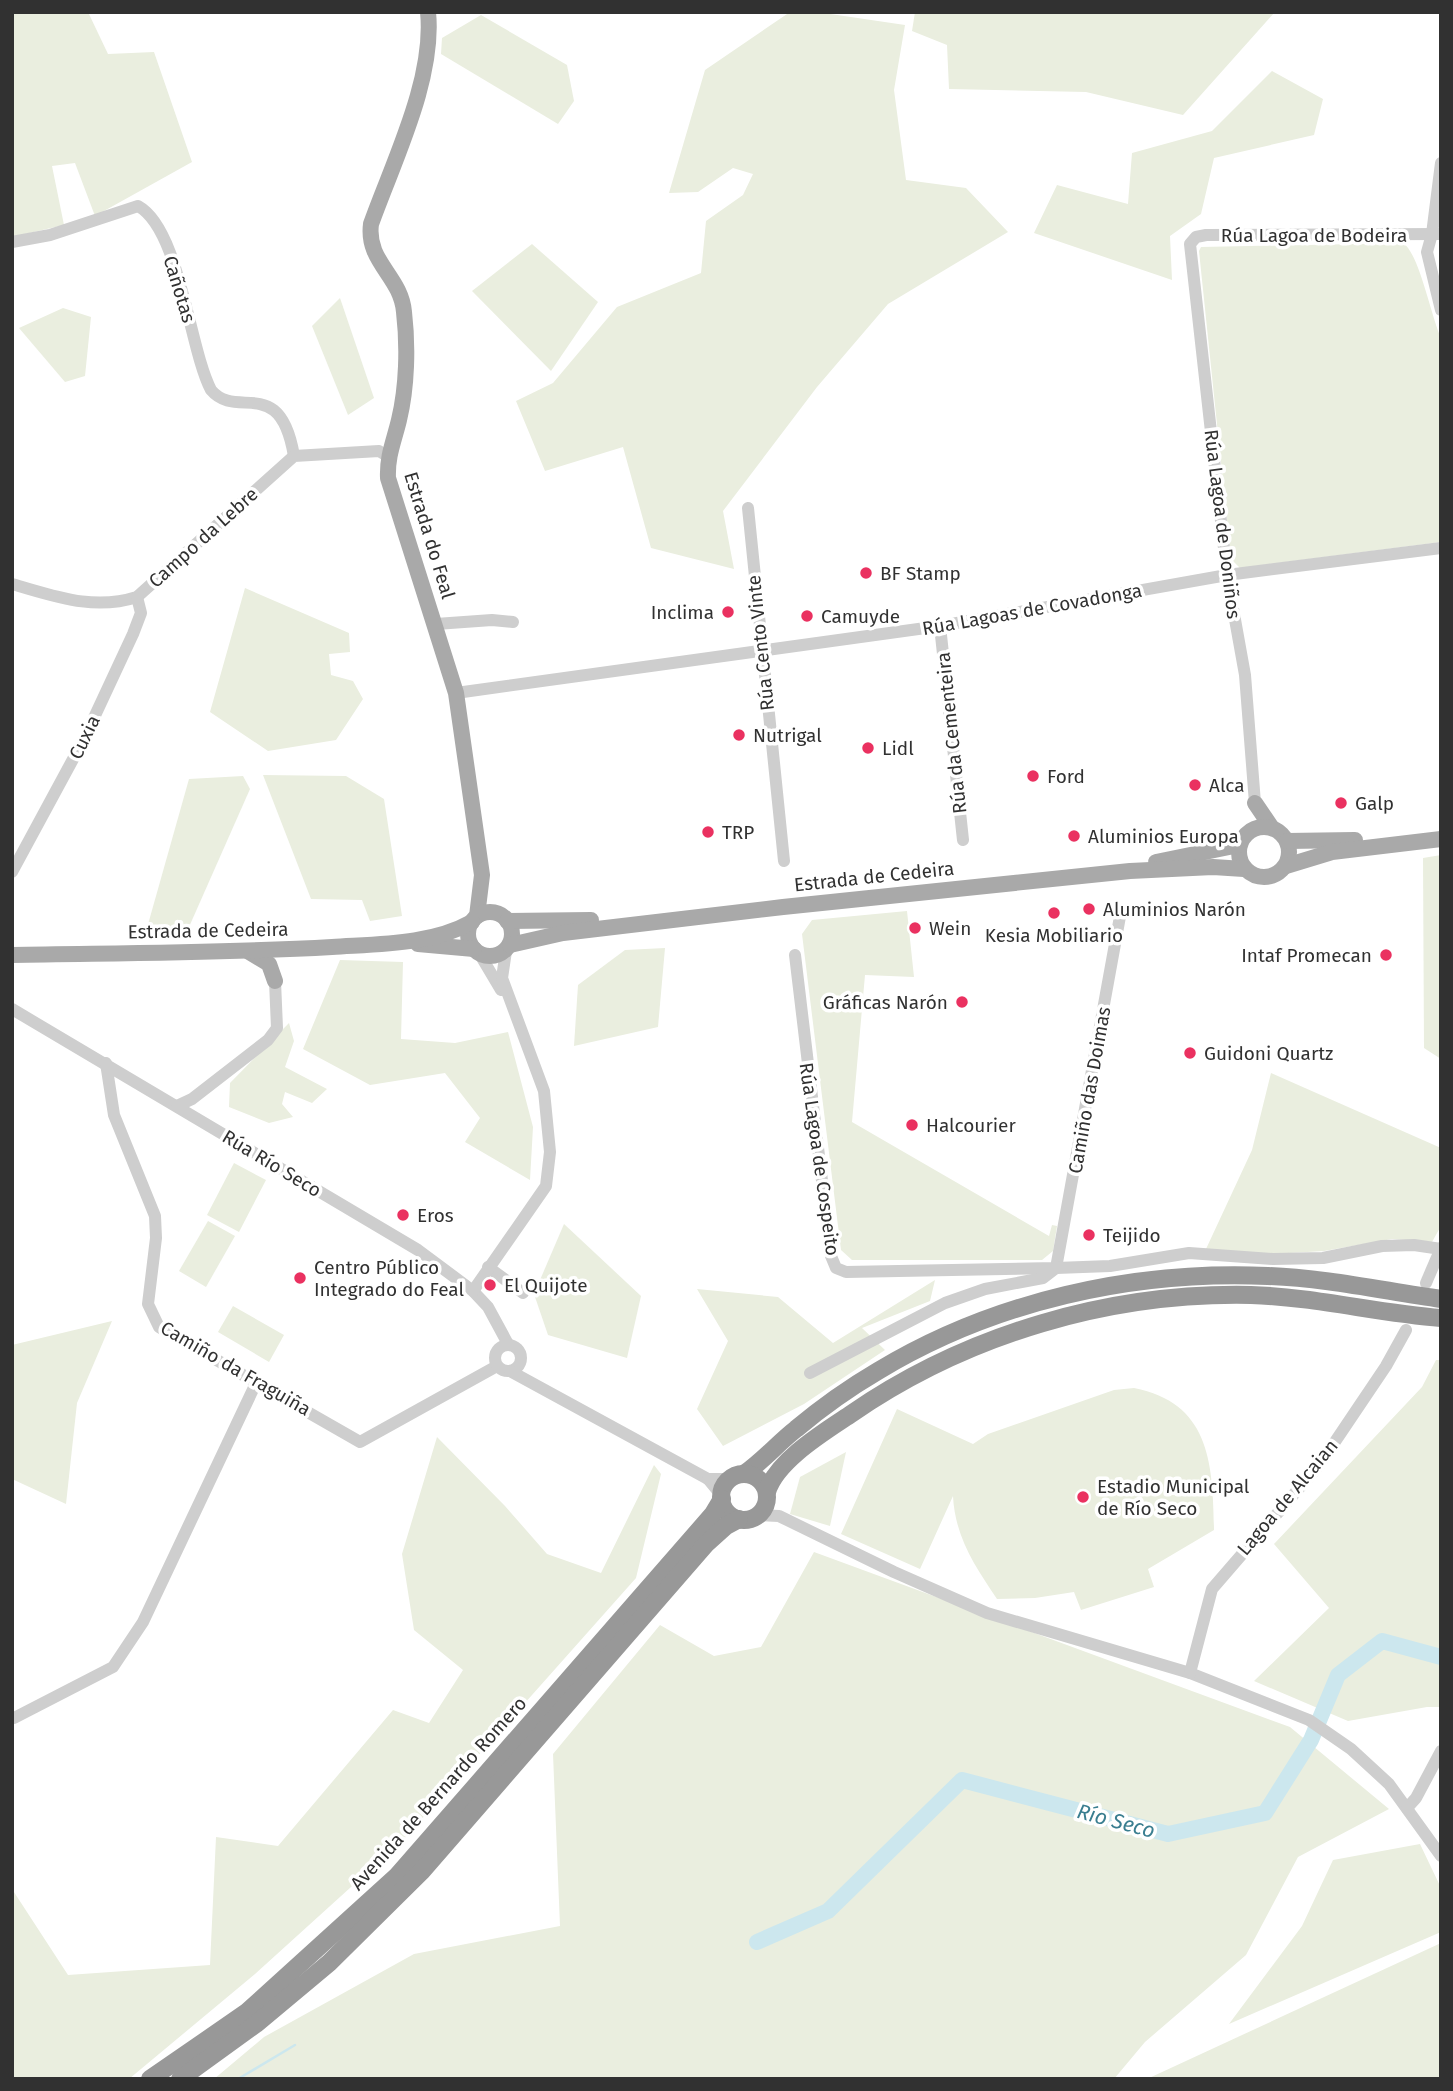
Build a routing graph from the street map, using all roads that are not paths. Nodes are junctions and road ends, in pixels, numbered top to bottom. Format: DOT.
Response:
graph roads {
  1 [pos="428,12"];
  2 [pos="1441,163"];
  3 [pos="1437,234"];
  4 [pos="12,242"];
  5 [pos="1190,244"];
  6 [pos="1441,310"];
  7 [pos="294,456"];
  8 [pos="387,456"];
  9 [pos="748,508"];
  10 [pos="1441,548"];
  11 [pos="1227,575"];
  12 [pos="12,584"];
  13 [pos="137,597"];
  14 [pos="513,622"];
  15 [pos="436,624"];
  16 [pos="940,626"];
  17 [pos="760,651"];
  18 [pos="456,693"];
  19 [pos="1255,803"];
  20 [pos="1272,828"];
  21 [pos="1251,830"];
  22 [pos="1441,833"];
  23 [pos="1441,839"];
  24 [pos="963,840"];
  25 [pos="1287,841"];
  26 [pos="1239,845"];
  27 [pos="784,861"];
  28 [pos="1286,866"];
  29 [pos="1244,869"];
  30 [pos="12,872"];
  31 [pos="482,876"];
  32 [pos="1121,911"];
  33 [pos="505,918"];
  34 [pos="475,919"];
  35 [pos="405,942"];
  36 [pos="508,948"];
  37 [pos="298,949"];
  38 [pos="274,950"];
  39 [pos="247,951"];
  40 [pos="476,951"];
  41 [pos="12,955"];
  42 [pos="794,955"];
  43 [pos="275,981"];
  44 [pos="12,1009"];
  45 [pos="522,1027"];
  46 [pos="106,1063"];
  47 [pos="208,1087"];
  48 [pos="177,1106"];
  49 [pos="195,1117"];
  50 [pos="1440,1253"];
  51 [pos="488,1267"];
  52 [pos="1056,1268"];
  53 [pos="1426,1283"];
  54 [pos="473,1291"];
  55 [pos="523,1293"];
  56 [pos="1441,1299"];
  57 [pos="1441,1318"];
  58 [pos="1406,1330"];
  59 [pos="508,1344"];
  60 [pos="521,1361"];
  61 [pos="497,1366"];
  62 [pos="510,1371"];
  63 [pos="810,1373"];
  64 [pos="257,1381"];
  65 [pos="566,1402"];
  66 [pos="737,1477"];
  67 [pos="708,1479"];
  68 [pos="722,1498"];
  69 [pos="764,1502"];
  70 [pos="739,1519"];
  71 [pos="1189,1673"];
  72 [pos="14,1718"];
  73 [pos="1441,1751"];
  74 [pos="1407,1808"];
  75 [pos="1441,1856"];
  76 [pos="150,2079"];
  77 [pos="180,2079"];
  1 -- 8 [label="main road, Estrada do Feal"];
  2 -- 3 [label="street"];
  3 -- 5 [label="street, Rúa Lagoa de Bodeira"];
  3 -- 6 [label="street"];
  4 -- 7 [label="street, Cañotas"];
  5 -- 11 [label="street, Rúa Lagoa de Doniños"];
  7 -- 8 [label="street"];
  7 -- 13 [label="street, Campo da Lebre"];
  8 -- 15 [label="main road, Estrada do Feal"];
  9 -- 17 [label="street, Rúa Cento Vinte"];
  10 -- 11 [label="street, Rúa Lagoas de Covadonga"];
  11 -- 16 [label="street, Rúa Lagoas de Covadonga"];
  11 -- 19 [label="street, Rúa Lagoa de Doniños"];
  12 -- 13 [label="street, Campo da Lebre"];
  13 -- 30 [label="street, Cuxia"];
  14 -- 15 [label="street"];
  15 -- 18 [label="main road, Estrada do Feal"];
  16 -- 17 [label="street, Rúa Lagoas de Covadonga"];
  16 -- 24 [label="street, Rúa da Cementeira"];
  17 -- 18 [label="street, Rúa Lagoas de Covadonga"];
  17 -- 27 [label="street, Rúa Cento Vinte"];
  18 -- 31 [label="main road, Estrada do Feal"];
  19 -- 20 [label="main road"];
  19 -- 21 [label="main road"];
  20 -- 21 [label="main road"];
  20 -- 25 [label="main road"];
  21 -- 26 [label="main road"];
  22 -- 25 [label="main road"];
  23 -- 28 [label="main road"];
  25 -- 28 [label="main road"];
  26 -- 29 [label="main road"];
  26 -- 33 [label="main road, Estrada de Cedeira"];
  28 -- 29 [label="main road"];
  29 -- 36 [label="main road, Estrada de Cedeira"];
  31 -- 33 [label="main road, Estrada do Feal"];
  31 -- 34 [label="main road, Estrada do Feal"];
  32 -- 52 [label="street, Camiño das Doimas"];
  33 -- 34 [label="main road"];
  33 -- 36 [label="main road"];
  34 -- 35 [label="main road, Estrada de Cedeira"];
  34 -- 40 [label="main road"];
  35 -- 37 [label="main road, Estrada de Cedeira"];
  35 -- 40 [label="main road, Estrada de Cedeira"];
  36 -- 40 [label="main road"];
  36 -- 45 [label="street"];
  37 -- 38 [label="main road, Estrada de Cedeira"];
  37 -- 43 [label="main road"];
  38 -- 39 [label="main road, Estrada de Cedeira"];
  38 -- 43 [label="main road"];
  39 -- 41 [label="main road, Estrada de Cedeira"];
  39 -- 43 [label="main road"];
  40 -- 45 [label="street"];
  42 -- 52 [label="street, Rúa Lagoa de Cospeito"];
  43 -- 47 [label="street"];
  44 -- 46 [label="street, Rúa Río Seco"];
  45 -- 51 [label="street"];
  46 -- 48 [label="street, Rúa Río Seco"];
  46 -- 64 [label="street, Camiño da Fraguiña"];
  47 -- 48 [label="street"];
  47 -- 49 [label="street"];
  48 -- 49 [label="street, Rúa Río Seco"];
  49 -- 54 [label="street, Rúa Río Seco"];
  50 -- 52 [label="street"];
  50 -- 53 [label="street"];
  51 -- 54 [label="street"];
  51 -- 55 [label="street"];
  52 -- 63 [label="street"];
  54 -- 59 [label="street, Rúa Río Seco"];
  56 -- 66 [label="highway"];
  57 -- 69 [label="highway"];
  58 -- 71 [label="street, Lagoa de Alcaian"];
  59 -- 60 [label="street"];
  59 -- 61 [label="street"];
  60 -- 62 [label="street"];
  60 -- 65 [label="street"];
  61 -- 62 [label="street"];
  61 -- 64 [label="street, Camiño da Fraguiña"];
  62 -- 65 [label="street"];
  64 -- 72 [label="street"];
  65 -- 67 [label="street"];
  66 -- 67 [label="street"];
  66 -- 68 [label="highway"];
  66 -- 69 [label="highway"];
  67 -- 68 [label="street"];
  68 -- 70 [label="highway"];
  68 -- 76 [label="highway, Avenida de Bernardo Romero"];
  69 -- 70 [label="highway"];
  69 -- 71 [label="street"];
  70 -- 77 [label="highway, Avenida de Bernardo Romero"];
  71 -- 74 [label="street"];
  73 -- 74 [label="street"];
  74 -- 75 [label="street"];
}
